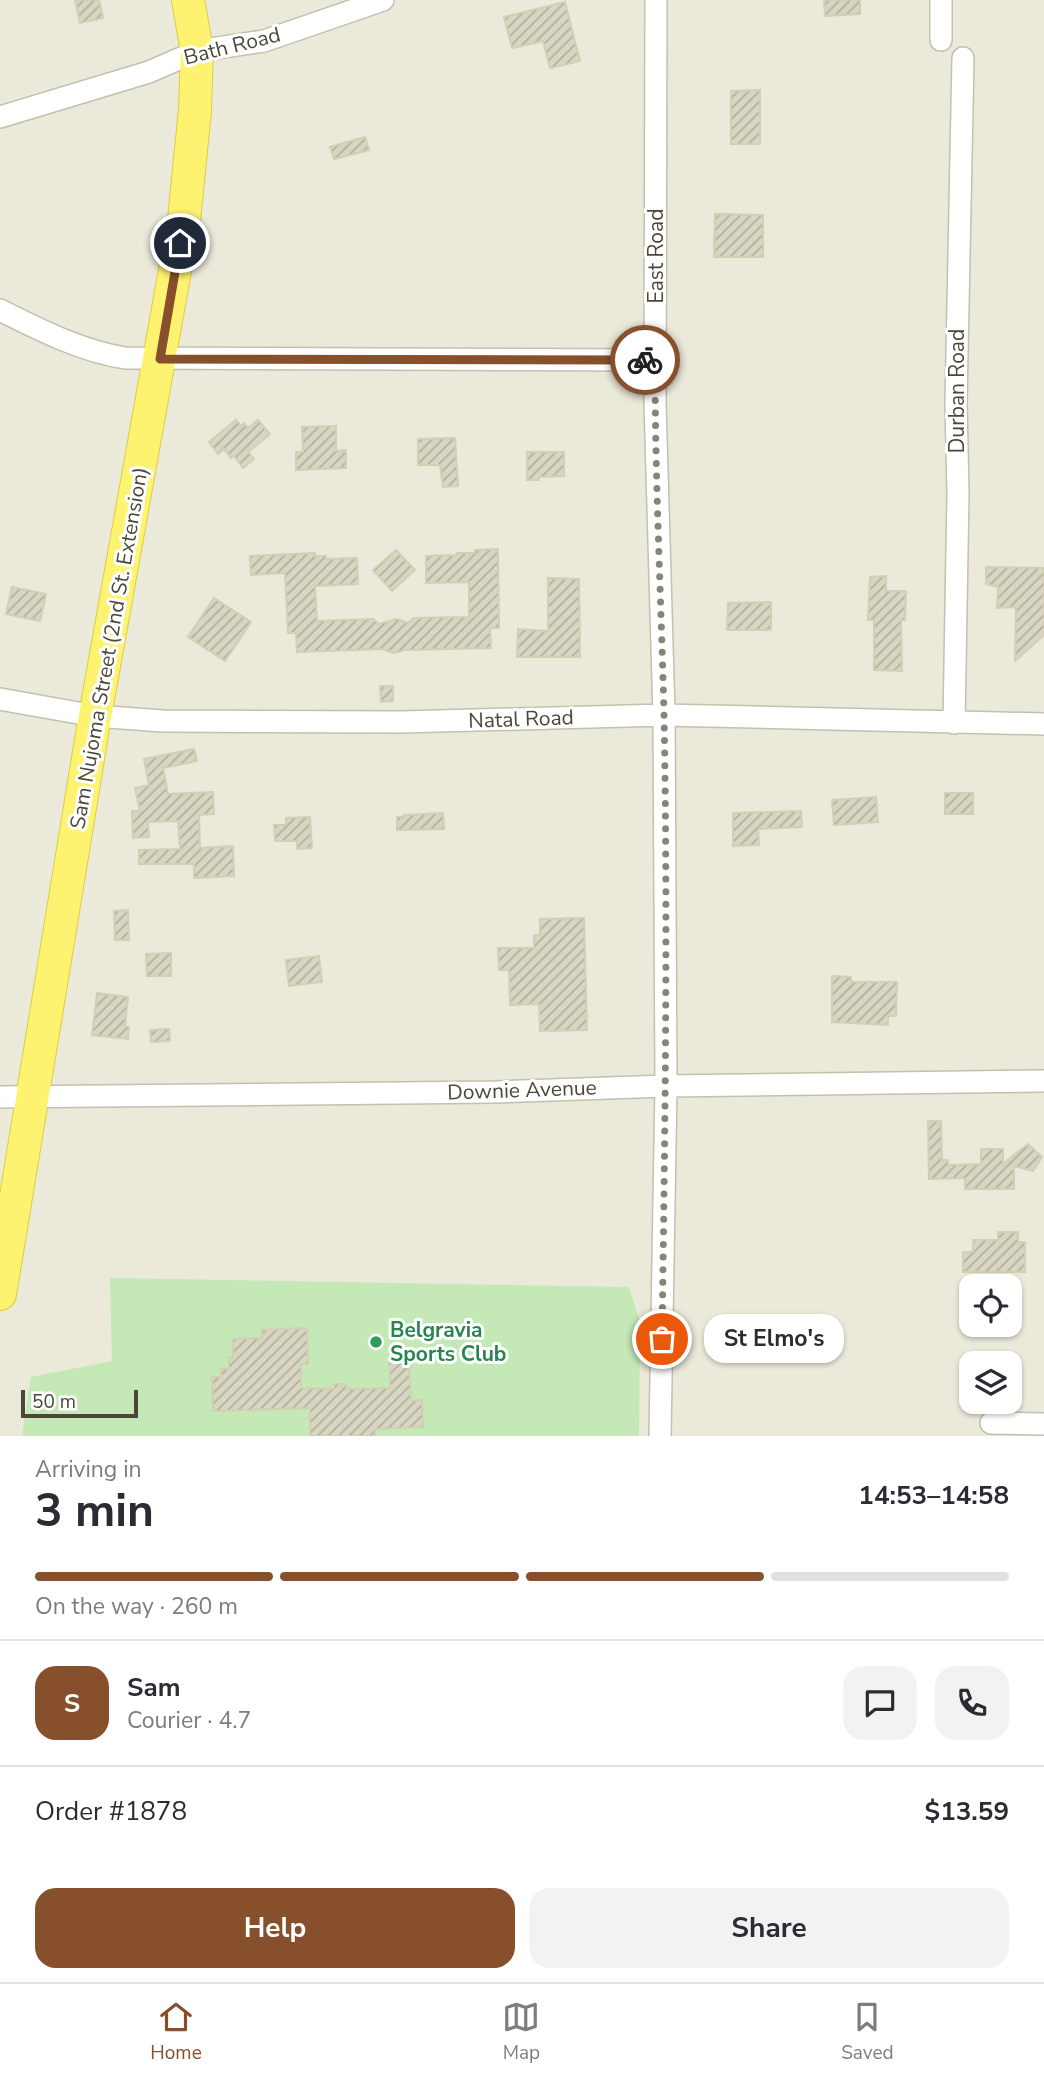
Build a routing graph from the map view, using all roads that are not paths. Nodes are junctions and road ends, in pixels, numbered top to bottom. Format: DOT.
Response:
graph roads {
  1 [pos="188,0"];
  2 [pos="383,0"];
  3 [pos="656,0"];
  4 [pos="941,0"];
  5 [pos="941,40"];
  6 [pos="197,51"];
  7 [pos="962,58"];
  8 [pos="0,117"];
  9 [pos="0,310"];
  10 [pos="160,359"];
  11 [pos="655,360"];
  12 [pos="0,699"];
  13 [pos="664,715"];
  14 [pos="95,716"];
  15 [pos="954,723"];
  16 [pos="1044,724"];
  17 [pos="1044,1082"];
  18 [pos="666,1086"];
  19 [pos="0,1097"];
  20 [pos="32,1097"];
  21 [pos="0,1294"];
  22 [pos="991,1423"];
  23 [pos="1044,1424"];
  24 [pos="660,1436"];
  1 -- 6 [label="highway, Sam Nujoma Street (2nd St. Extension)"];
  2 -- 6 [label="street, Bath Road"];
  3 -- 11 [label="street, East Road"];
  4 -- 5 [label="street"];
  6 -- 8 [label="street, Bath Road"];
  6 -- 10 [label="highway, Sam Nujoma Street (2nd St. Extension)"];
  7 -- 15 [label="street, Durban Road"];
  9 -- 10 [label="street"];
  10 -- 11 [label="street"];
  10 -- 14 [label="highway, Sam Nujoma Street (2nd St. Extension)"];
  11 -- 13 [label="street, East Road"];
  12 -- 14 [label="street, Natal Road"];
  13 -- 14 [label="street, Natal Road"];
  13 -- 15 [label="street, Natal Road"];
  13 -- 18 [label="street, East Road"];
  14 -- 20 [label="highway, Sam Nujoma Street (2nd St. Extension)"];
  15 -- 16 [label="street, Natal Road"];
  17 -- 18 [label="street, Downie Avenue"];
  18 -- 20 [label="street, Downie Avenue"];
  18 -- 24 [label="street, East Road"];
  19 -- 20 [label="street, Downie Avenue"];
  20 -- 21 [label="highway, Sam Nujoma Street (2nd St. Extension)"];
  22 -- 23 [label="street"];
}
